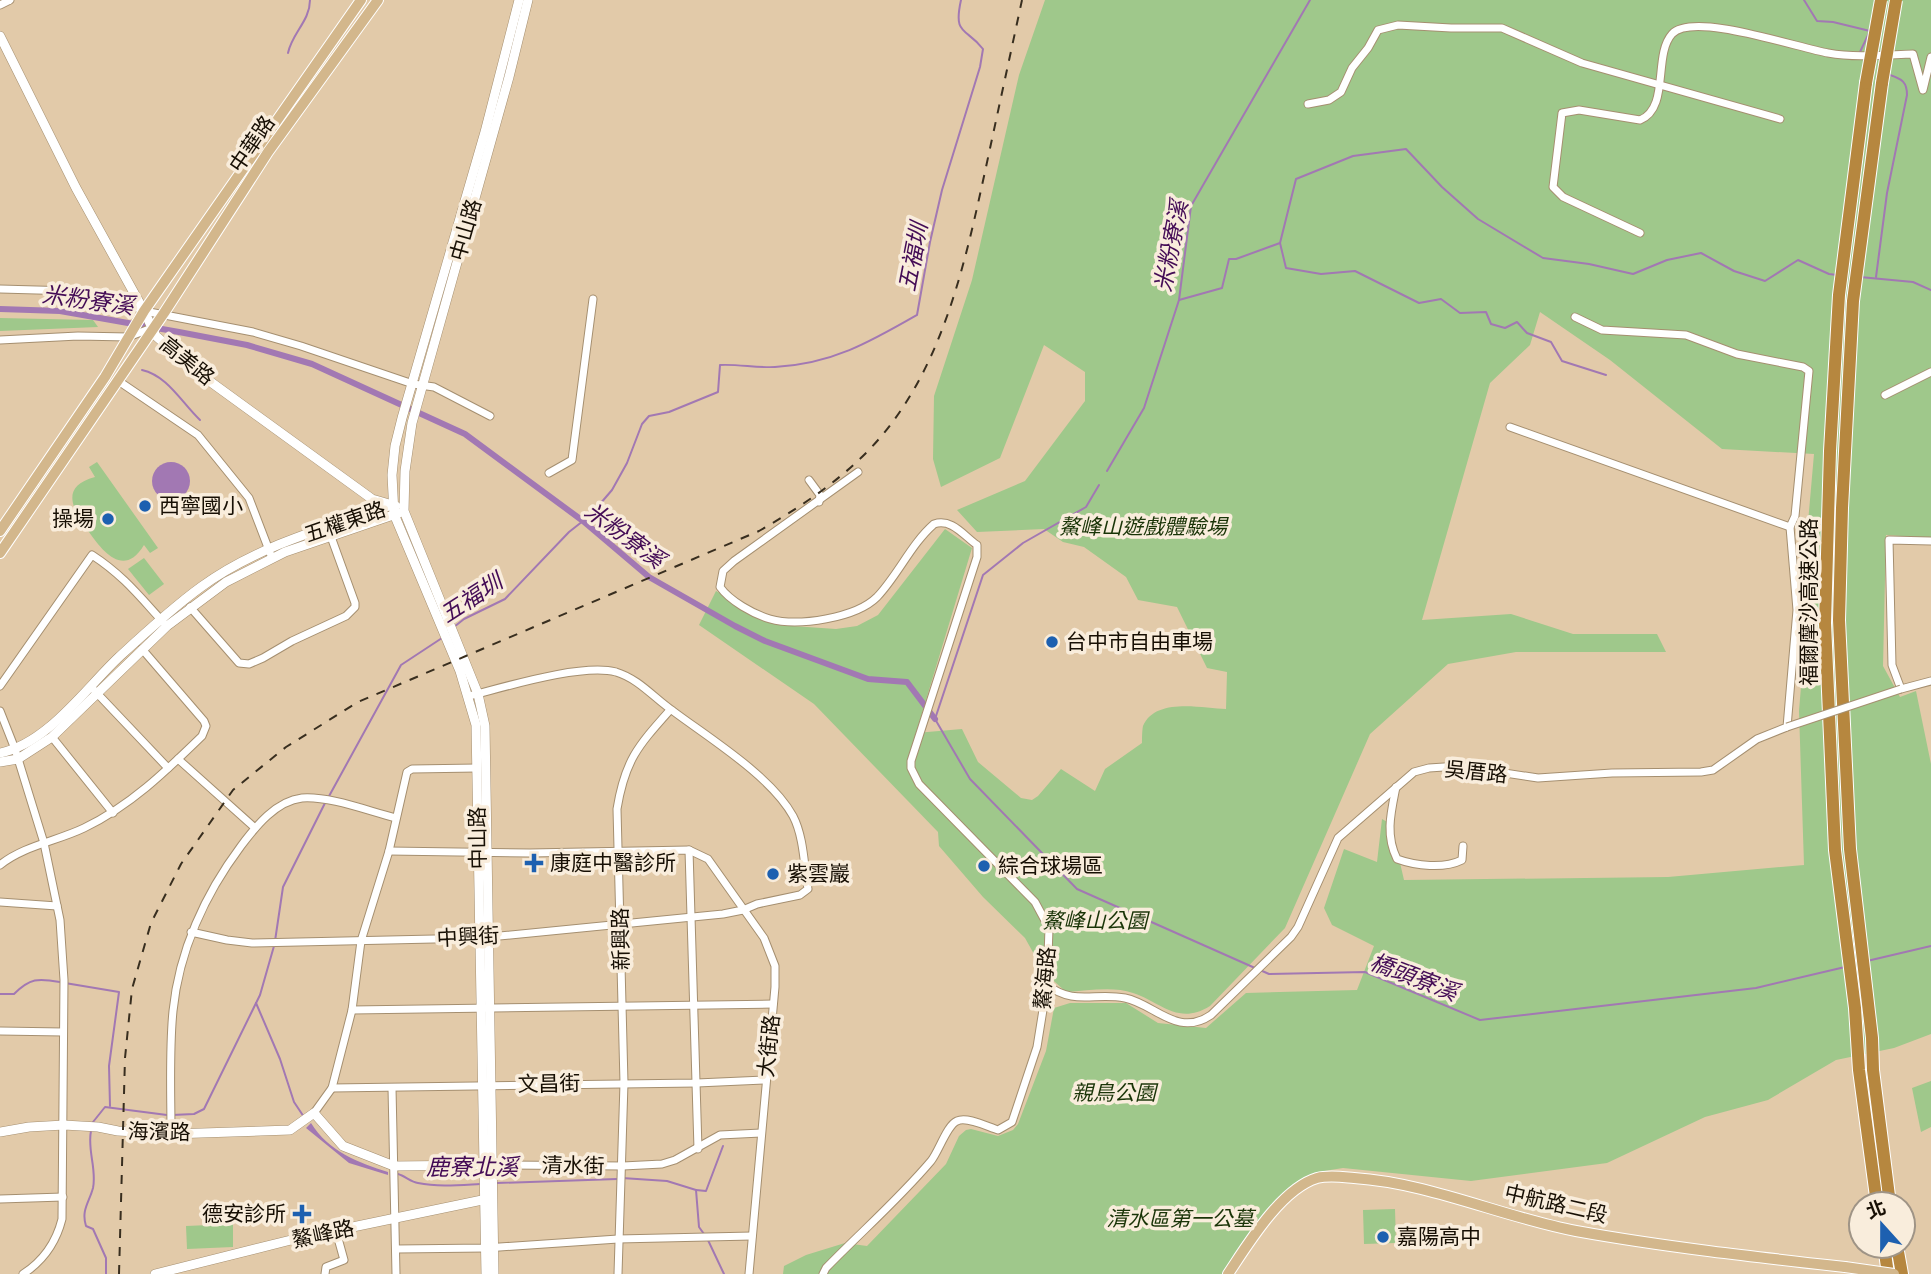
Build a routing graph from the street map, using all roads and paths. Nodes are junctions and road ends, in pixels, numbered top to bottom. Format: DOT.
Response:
graph roads {
  1 [pos="10,0"];
  2 [pos="360,0"];
  3 [pos="379,0"];
  4 [pos="519,0"];
  5 [pos="528,0"];
  6 [pos="1881,0"];
  7 [pos="1896,0"];
  8 [pos="0,5"];
  9 [pos="0,36"];
  10 [pos="1931,57"];
  11 [pos="1660,85"];
  12 [pos="1927,91"];
  13 [pos="1308,103"];
  14 [pos="1780,119"];
  15 [pos="1640,233"];
  16 [pos="452,264"];
  17 [pos="0,289"];
  18 [pos="593,299"];
  19 [pos="145,312"];
  20 [pos="164,313"];
  21 [pos="1575,317"];
  22 [pos="154,332"];
  23 [pos="128,337"];
  24 [pos="0,340"];
  25 [pos="1931,372"];
  26 [pos="117,380"];
  27 [pos="417,385"];
  28 [pos="1885,395"];
  29 [pos="490,416"];
  30 [pos="1510,426"];
  31 [pos="858,472"];
  32 [pos="549,474"];
  33 [pos="809,480"];
  34 [pos="819,502"];
  35 [pos="394,509"];
  36 [pos="404,511"];
  37 [pos="1790,527"];
  38 [pos="0,531"];
  39 [pos="329,531"];
  40 [pos="1931,541"];
  41 [pos="0,553"];
  42 [pos="270,553"];
  43 [pos="190,607"];
  44 [pos="164,623"];
  45 [pos="142,649"];
  46 [pos="1931,681"];
  47 [pos="0,686"];
  48 [pos="93,689"];
  49 [pos="1901,689"];
  50 [pos="474,695"];
  51 [pos="670,710"];
  52 [pos="0,711"];
  53 [pos="1787,727"];
  54 [pos="52,737"];
  55 [pos="0,753"];
  56 [pos="16,754"];
  57 [pos="178,759"];
  58 [pos="0,762"];
  59 [pos="168,768"];
  60 [pos="477,768"];
  61 [pos="1396,786"];
  62 [pos="113,813"];
  63 [pos="396,818"];
  64 [pos="255,828"];
  65 [pos="44,843"];
  66 [pos="1463,846"];
  67 [pos="689,850"];
  68 [pos="389,851"];
  69 [pos="617,852"];
  70 [pos="482,853"];
  71 [pos="0,865"];
  72 [pos="0,902"];
  73 [pos="57,906"];
  74 [pos="743,910"];
  75 [pos="692,917"];
  76 [pos="621,925"];
  77 [pos="191,932"];
  78 [pos="483,938"];
  79 [pos="361,941"];
  80 [pos="1047,985"];
  81 [pos="774,1003"];
  82 [pos="622,1006"];
  83 [pos="694,1006"];
  84 [pos="485,1009"];
  85 [pos="352,1010"];
  86 [pos="0,1031"];
  87 [pos="63,1032"];
  88 [pos="766,1080"];
  89 [pos="624,1083"];
  90 [pos="696,1083"];
  91 [pos="486,1085"];
  92 [pos="332,1088"];
  93 [pos="392,1088"];
  94 [pos="314,1113"];
  95 [pos="64,1125"];
  96 [pos="0,1132"];
  97 [pos="761,1133"];
  98 [pos="171,1134"];
  99 [pos="698,1149"];
  100 [pos="487,1165"];
  101 [pos="394,1166"];
  102 [pos="623,1166"];
  103 [pos="1875,1190"];
  104 [pos="1888,1190"];
  105 [pos="63,1197"];
  106 [pos="0,1199"];
  107 [pos="488,1199"];
  108 [pos="395,1218"];
  109 [pos="336,1231"];
  110 [pos="752,1236"];
  111 [pos="618,1239"];
  112 [pos="490,1248"];
  113 [pos="397,1249"];
  114 [pos="181,1271"];
  115 [pos="23,1274"];
  116 [pos="155,1274"];
  117 [pos="325,1274"];
  118 [pos="396,1274"];
  119 [pos="486,1274"];
  120 [pos="494,1274"];
  121 [pos="618,1274"];
  122 [pos="749,1274"];
  123 [pos="823,1274"];
  124 [pos="1228,1274"];
  125 [pos="1894,1274"];
  1 -- 8 [label="street"];
  2 -- 19 [label="main road, 中華路"];
  3 -- 20 [label="main road, 中華路"];
  4 -- 16 [label="street, 中山路"];
  5 -- 16 [label="street, 中山路"];
  6 -- 103 [label="highway, 福爾摩沙高速公路, bridge"];
  7 -- 104 [label="highway, 福爾摩沙高速公路, bridge"];
  9 -- 19 [label="street, 高美路"];
  10 -- 12 [label="street"];
  11 -- 12 [label="street"];
  11 -- 13 [label="street"];
  11 -- 14 [label="street"];
  11 -- 15 [label="street"];
  16 -- 27 [label="street, 中山路"];
  17 -- 19 [label="street"];
  18 -- 32 [label="street"];
  19 -- 20 [label="street"];
  19 -- 22 [label="street, 高美路"];
  19 -- 23 [label="main road, 中華路"];
  20 -- 22 [label="main road, 中華路"];
  20 -- 27 [label="street"];
  21 -- 37 [label="street"];
  22 -- 23 [label="street"];
  22 -- 26 [label="main road"];
  22 -- 35 [label="street, 高美路"];
  23 -- 24 [label="street"];
  23 -- 38 [label="main road"];
  25 -- 28 [label="street"];
  26 -- 41 [label="main road"];
  26 -- 42 [label="street"];
  27 -- 29 [label="street"];
  27 -- 35 [label="street, 中山路"];
  27 -- 36 [label="street, 中山路"];
  30 -- 37 [label="street"];
  31 -- 34 [label="street"];
  33 -- 34 [label="street"];
  34 -- 80 [label="street, 鰲海路"];
  35 -- 36 [label="street, 五權東路"];
  35 -- 39 [label="street, 五權東路"];
  35 -- 50 [label="street, 中山路"];
  36 -- 50 [label="street, 中山路"];
  37 -- 53 [label="street"];
  39 -- 42 [label="street, 五權東路"];
  39 -- 43 [label="street"];
  40 -- 49 [label="street"];
  42 -- 43 [label="street, 五權東路"];
  42 -- 44 [label="street, 五權東路"];
  43 -- 44 [label="street, 五權東路"];
  44 -- 45 [label="street, 五權東路"];
  44 -- 47 [label="street"];
  44 -- 48 [label="street, 五權東路"];
  45 -- 48 [label="street, 五權東路"];
  45 -- 57 [label="street"];
  46 -- 49 [label="street, 吳厝路"];
  48 -- 54 [label="street, 五權東路"];
  48 -- 56 [label="street, 五權東路"];
  48 -- 59 [label="street"];
  49 -- 53 [label="street, 吳厝路, bridge"];
  50 -- 51 [label="street"];
  50 -- 60 [label="street, 中山路"];
  50 -- 70 [label="street, 中山路"];
  51 -- 69 [label="street, 新興路"];
  51 -- 74 [label="street, 中興街"];
  52 -- 56 [label="street"];
  53 -- 61 [label="street, 吳厝路"];
  54 -- 56 [label="street, 五權東路"];
  54 -- 62 [label="street"];
  55 -- 56 [label="street, 五權東路"];
  56 -- 58 [label="street, 五權東路"];
  56 -- 65 [label="street"];
  57 -- 59 [label="street"];
  57 -- 64 [label="street"];
  59 -- 62 [label="street"];
  60 -- 63 [label="street"];
  60 -- 70 [label="street, 中山路"];
  61 -- 66 [label="street"];
  61 -- 80 [label="street, 吳厝路"];
  62 -- 65 [label="street"];
  63 -- 64 [label="street"];
  63 -- 68 [label="street"];
  64 -- 77 [label="street"];
  65 -- 71 [label="street"];
  65 -- 73 [label="street"];
  67 -- 69 [label="street"];
  67 -- 74 [label="street, 大街路"];
  67 -- 75 [label="street"];
  68 -- 70 [label="street"];
  68 -- 79 [label="street"];
  69 -- 70 [label="street"];
  69 -- 76 [label="street, 新興路"];
  70 -- 78 [label="street, 中山路"];
  72 -- 73 [label="street"];
  73 -- 87 [label="street"];
  74 -- 75 [label="street, 中興街"];
  74 -- 81 [label="street, 大街路"];
  75 -- 76 [label="street, 中興街"];
  75 -- 83 [label="street"];
  76 -- 78 [label="street, 中興街"];
  76 -- 82 [label="street, 新興路"];
  77 -- 79 [label="street, 中興街"];
  77 -- 98 [label="street"];
  78 -- 79 [label="street, 中興街"];
  78 -- 84 [label="street, 中山路"];
  79 -- 85 [label="street"];
  80 -- 123 [label="street, 鰲海路"];
  81 -- 83 [label="street"];
  81 -- 88 [label="street, 大街路"];
  82 -- 83 [label="street"];
  82 -- 84 [label="street"];
  82 -- 89 [label="street, 新興路"];
  83 -- 90 [label="street"];
  84 -- 85 [label="street"];
  84 -- 91 [label="street, 中山路"];
  85 -- 92 [label="street"];
  86 -- 87 [label="street"];
  87 -- 95 [label="street"];
  88 -- 90 [label="street, 文昌街"];
  88 -- 97 [label="street, 大街路"];
  89 -- 90 [label="street, 文昌街"];
  89 -- 91 [label="street, 文昌街"];
  89 -- 102 [label="street, 新興路"];
  90 -- 99 [label="street"];
  91 -- 93 [label="street, 文昌街"];
  91 -- 100 [label="street, 中山路"];
  92 -- 93 [label="street, 文昌街"];
  92 -- 94 [label="street"];
  93 -- 101 [label="street"];
  94 -- 98 [label="street, 海濱路"];
  94 -- 101 [label="street, 清水街"];
  95 -- 96 [label="street, 海濱路"];
  95 -- 98 [label="street, 海濱路"];
  95 -- 105 [label="street"];
  97 -- 99 [label="street, 清水街"];
  97 -- 110 [label="street, 大街路"];
  99 -- 102 [label="street, 清水街"];
  100 -- 101 [label="street, 清水街"];
  100 -- 102 [label="street, 清水街"];
  100 -- 107 [label="street, 中山路"];
  101 -- 108 [label="street"];
  102 -- 111 [label="street, 新興路"];
  105 -- 106 [label="street"];
  105 -- 115 [label="street"];
  107 -- 108 [label="street, 鰲峰路"];
  107 -- 112 [label="street, 中山路"];
  108 -- 109 [label="street, 鰲峰路"];
  108 -- 113 [label="street"];
  109 -- 114 [label="street, 鰲峰路"];
  109 -- 117 [label="street"];
  110 -- 111 [label="street"];
  110 -- 122 [label="street, 大街路"];
  111 -- 112 [label="street"];
  111 -- 121 [label="street, 新興路"];
  112 -- 113 [label="street"];
  112 -- 119 [label="street, 中山路"];
  112 -- 120 [label="street, 中山路"];
  113 -- 118 [label="street"];
  114 -- 116 [label="street, 鰲峰路"];
  124 -- 125 [label="main road, 中航路二段, bridge"];
}
